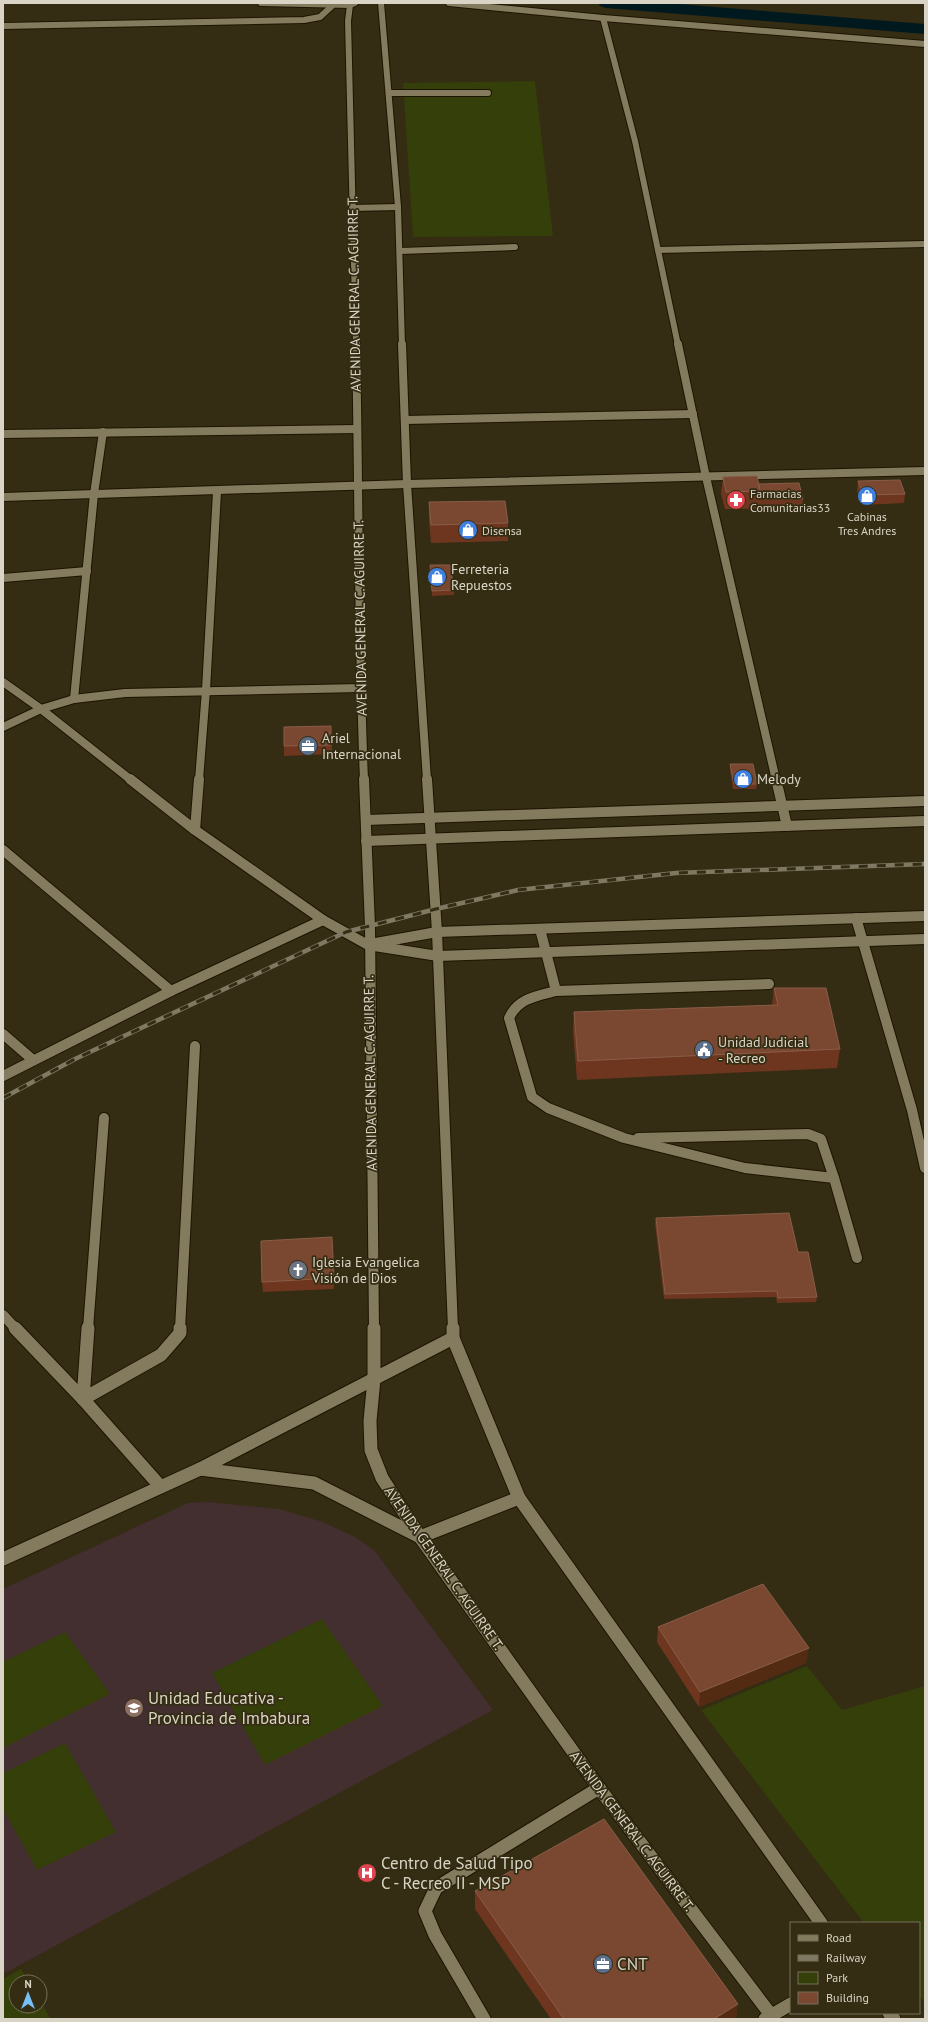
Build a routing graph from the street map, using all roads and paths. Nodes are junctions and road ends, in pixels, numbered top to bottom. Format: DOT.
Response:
graph roads {
  1 [pos="261,3"];
  2 [pos="381,3"];
  3 [pos="449,3"];
  4 [pos="352,4"];
  5 [pos="333,5"];
  6 [pos="603,18"];
  7 [pos="3,26"];
  8 [pos="925,44"];
  9 [pos="488,93"];
  10 [pos="389,94"];
  11 [pos="398,207"];
  12 [pos="352,208"];
  13 [pos="925,244"];
  14 [pos="515,247"];
  15 [pos="658,250"];
  16 [pos="400,251"];
  17 [pos="693,414"];
  18 [pos="405,420"];
  19 [pos="357,429"];
  20 [pos="103,432"];
  21 [pos="3,434"];
  22 [pos="925,471"];
  23 [pos="706,476"];
  24 [pos="407,484"];
  25 [pos="359,485"];
  26 [pos="217,492"];
  27 [pos="94,494"];
  28 [pos="3,497"];
  29 [pos="87,571"];
  30 [pos="3,578"];
  31 [pos="3,682"];
  32 [pos="360,688"];
  33 [pos="206,690"];
  34 [pos="74,699"];
  35 [pos="42,709"];
  36 [pos="3,726"];
  37 [pos="925,801"];
  38 [pos="782,806"];
  39 [pos="429,818"];
  40 [pos="366,820"];
  41 [pos="925,821"];
  42 [pos="787,826"];
  43 [pos="195,830"];
  44 [pos="430,838"];
  45 [pos="366,841"];
  46 [pos="3,850"];
  47 [pos="925,916"];
  48 [pos="856,918"];
  49 [pos="323,920"];
  50 [pos="540,929"];
  51 [pos="437,932"];
  52 [pos="925,939"];
  53 [pos="863,941"];
  54 [pos="368,945"];
  55 [pos="546,952"];
  56 [pos="438,956"];
  57 [pos="769,984"];
  58 [pos="171,991"];
  59 [pos="556,991"];
  60 [pos="3,1034"];
  61 [pos="195,1046"];
  62 [pos="33,1060"];
  63 [pos="3,1076"];
  64 [pos="104,1118"];
  65 [pos="624,1138"];
  66 [pos="925,1168"];
  67 [pos="834,1178"];
  68 [pos="857,1258"];
  69 [pos="3,1315"];
  70 [pos="453,1338"];
  71 [pos="374,1379"];
  72 [pos="83,1399"];
  73 [pos="200,1469"];
  74 [pos="160,1486"];
  75 [pos="519,1498"];
  76 [pos="420,1537"];
  77 [pos="3,1558"];
  78 [pos="599,1788"];
  79 [pos="820,1922"];
  80 [pos="790,2005"];
  81 [pos="770,2018"];
  82 [pos="484,2019"];
  1 -- 5 [label="street"];
  2 -- 10 [label="street"];
  3 -- 6 [label="street"];
  4 -- 5 [label="street"];
  4 -- 12 [label="street, AVENIDA GENERAL C. AGUIRRE T."];
  5 -- 7 [label="street"];
  6 -- 8 [label="street"];
  6 -- 15 [label="street"];
  9 -- 10 [label="street"];
  10 -- 11 [label="street"];
  11 -- 12 [label="street"];
  11 -- 16 [label="street"];
  12 -- 19 [label="street, AVENIDA GENERAL C. AGUIRRE T."];
  13 -- 15 [label="street"];
  14 -- 16 [label="street"];
  15 -- 17 [label="street"];
  16 -- 18 [label="street"];
  17 -- 18 [label="street"];
  17 -- 23 [label="street"];
  18 -- 24 [label="street"];
  19 -- 20 [label="street"];
  19 -- 25 [label="street, AVENIDA GENERAL C. AGUIRRE T."];
  20 -- 21 [label="street"];
  20 -- 27 [label="street"];
  22 -- 23 [label="street"];
  23 -- 24 [label="street"];
  23 -- 38 [label="street"];
  24 -- 25 [label="street"];
  24 -- 39 [label="street"];
  25 -- 26 [label="street"];
  25 -- 32 [label="street, AVENIDA GENERAL C. AGUIRRE T."];
  26 -- 27 [label="street"];
  26 -- 33 [label="street"];
  27 -- 28 [label="street"];
  27 -- 29 [label="street"];
  29 -- 30 [label="street"];
  29 -- 34 [label="street"];
  31 -- 35 [label="street"];
  32 -- 33 [label="street"];
  32 -- 40 [label="street, AVENIDA GENERAL C. AGUIRRE T."];
  33 -- 34 [label="street"];
  33 -- 43 [label="street"];
  34 -- 35 [label="street"];
  35 -- 36 [label="street"];
  35 -- 43 [label="street"];
  37 -- 38 [label="street"];
  38 -- 39 [label="street"];
  38 -- 42 [label="street"];
  39 -- 40 [label="street"];
  39 -- 44 [label="street"];
  40 -- 45 [label="street, AVENIDA GENERAL C. AGUIRRE T."];
  41 -- 42 [label="street"];
  42 -- 44 [label="street"];
  43 -- 49 [label="street"];
  44 -- 45 [label="street"];
  44 -- 51 [label="street"];
  45 -- 54 [label="street, AVENIDA GENERAL C. AGUIRRE T."];
  46 -- 58 [label="street"];
  47 -- 48 [label="street"];
  48 -- 50 [label="street"];
  48 -- 53 [label="street"];
  49 -- 54 [label="street"];
  49 -- 58 [label="street"];
  50 -- 51 [label="street"];
  50 -- 55 [label="street"];
  51 -- 54 [label="street"];
  51 -- 56 [label="street"];
  52 -- 53 [label="street"];
  53 -- 55 [label="street"];
  53 -- 66 [label="street"];
  54 -- 56 [label="street"];
  54 -- 71 [label="street, AVENIDA GENERAL C. AGUIRRE T."];
  55 -- 56 [label="street"];
  55 -- 59 [label="street"];
  56 -- 70 [label="street"];
  57 -- 59 [label="street"];
  58 -- 62 [label="street"];
  59 -- 65 [label="street"];
  60 -- 62 [label="street"];
  61 -- 72 [label="street"];
  62 -- 63 [label="street"];
  64 -- 72 [label="street"];
  65 -- 67 [label="street"];
  65 -- 67 [label="street"];
  67 -- 68 [label="street"];
  69 -- 72 [label="street"];
  70 -- 71 [label="street"];
  70 -- 75 [label="street"];
  71 -- 73 [label="street"];
  71 -- 76 [label="street, AVENIDA GENERAL C. AGUIRRE T."];
  72 -- 74 [label="street"];
  73 -- 74 [label="street"];
  73 -- 76 [label="street"];
  74 -- 77 [label="street"];
  75 -- 76 [label="street"];
  75 -- 79 [label="street"];
  76 -- 78 [label="street, AVENIDA GENERAL C. AGUIRRE T."];
  78 -- 81 [label="street, AVENIDA GENERAL C. AGUIRRE T."];
  78 -- 82 [label="street"];
  80 -- 81 [label="street"];
}
